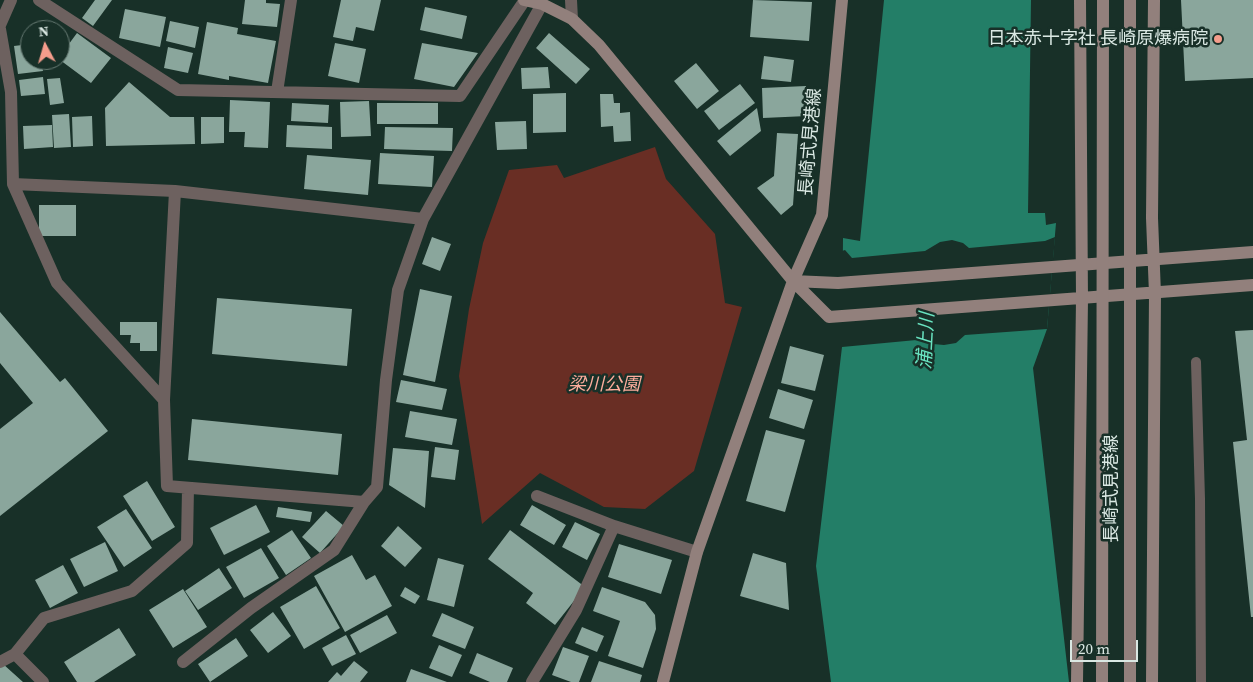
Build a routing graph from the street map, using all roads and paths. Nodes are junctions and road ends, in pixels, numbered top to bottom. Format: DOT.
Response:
graph roads {
  1 [pos="11,0"];
  2 [pos="39,0"];
  3 [pos="291,0"];
  4 [pos="525,0"];
  5 [pos="571,0"];
  6 [pos="842,0"];
  7 [pos="1080,0"];
  8 [pos="1103,0"];
  9 [pos="1130,0"];
  10 [pos="1154,0"];
  11 [pos="542,4"];
  12 [pos="572,19"];
  13 [pos="0,25"];
  14 [pos="0,29"];
  15 [pos="277,92"];
  16 [pos="12,184"];
  17 [pos="174,191"];
  18 [pos="423,219"];
  19 [pos="1253,252"];
  20 [pos="1154,260"];
  21 [pos="1081,265"];
  22 [pos="792,281"];
  23 [pos="1253,285"];
  24 [pos="1155,294"];
  25 [pos="1082,299"];
  26 [pos="1196,362"];
  27 [pos="164,400"];
  28 [pos="188,488"];
  29 [pos="537,496"];
  30 [pos="364,502"];
  31 [pos="614,526"];
  32 [pos="697,552"];
  33 [pos="15,654"];
  34 [pos="0,662"];
  35 [pos="183,662"];
  36 [pos="43,682"];
  37 [pos="532,682"];
  38 [pos="663,682"];
  39 [pos="1077,682"];
  40 [pos="1102,682"];
  41 [pos="1130,682"];
  42 [pos="1152,682"];
  43 [pos="1201,682"];
  1 -- 13 [label="street"];
  2 -- 15 [label="street"];
  3 -- 15 [label="street"];
  4 -- 11 [label="main road"];
  4 -- 15 [label="street"];
  5 -- 12 [label="street"];
  6 -- 22 [label="main road, 長崎式見港線"];
  7 -- 21 [label="main road"];
  8 -- 40 [label="main road, 長崎式見港線, bridge"];
  9 -- 41 [label="main road, 長崎式見港線, bridge"];
  10 -- 20 [label="main road"];
  11 -- 12 [label="main road"];
  11 -- 18 [label="street"];
  12 -- 22 [label="main road"];
  14 -- 16 [label="street"];
  16 -- 17 [label="street"];
  16 -- 27 [label="street"];
  17 -- 18 [label="street"];
  17 -- 27 [label="street"];
  18 -- 30 [label="street"];
  19 -- 20 [label="main road"];
  20 -- 21 [label="main road"];
  20 -- 24 [label="main road"];
  21 -- 22 [label="main road"];
  21 -- 25 [label="main road"];
  22 -- 25 [label="main road"];
  22 -- 32 [label="main road, 長崎式見港線"];
  23 -- 24 [label="main road"];
  24 -- 25 [label="main road"];
  24 -- 42 [label="main road"];
  25 -- 39 [label="main road"];
  26 -- 43 [label="lane"];
  27 -- 28 [label="street"];
  28 -- 30 [label="street"];
  28 -- 33 [label="street"];
  29 -- 31 [label="street"];
  30 -- 35 [label="street"];
  31 -- 32 [label="street"];
  31 -- 37 [label="street"];
  32 -- 38 [label="main road, 長崎式見港線"];
  33 -- 34 [label="street"];
  33 -- 36 [label="street"];
}
